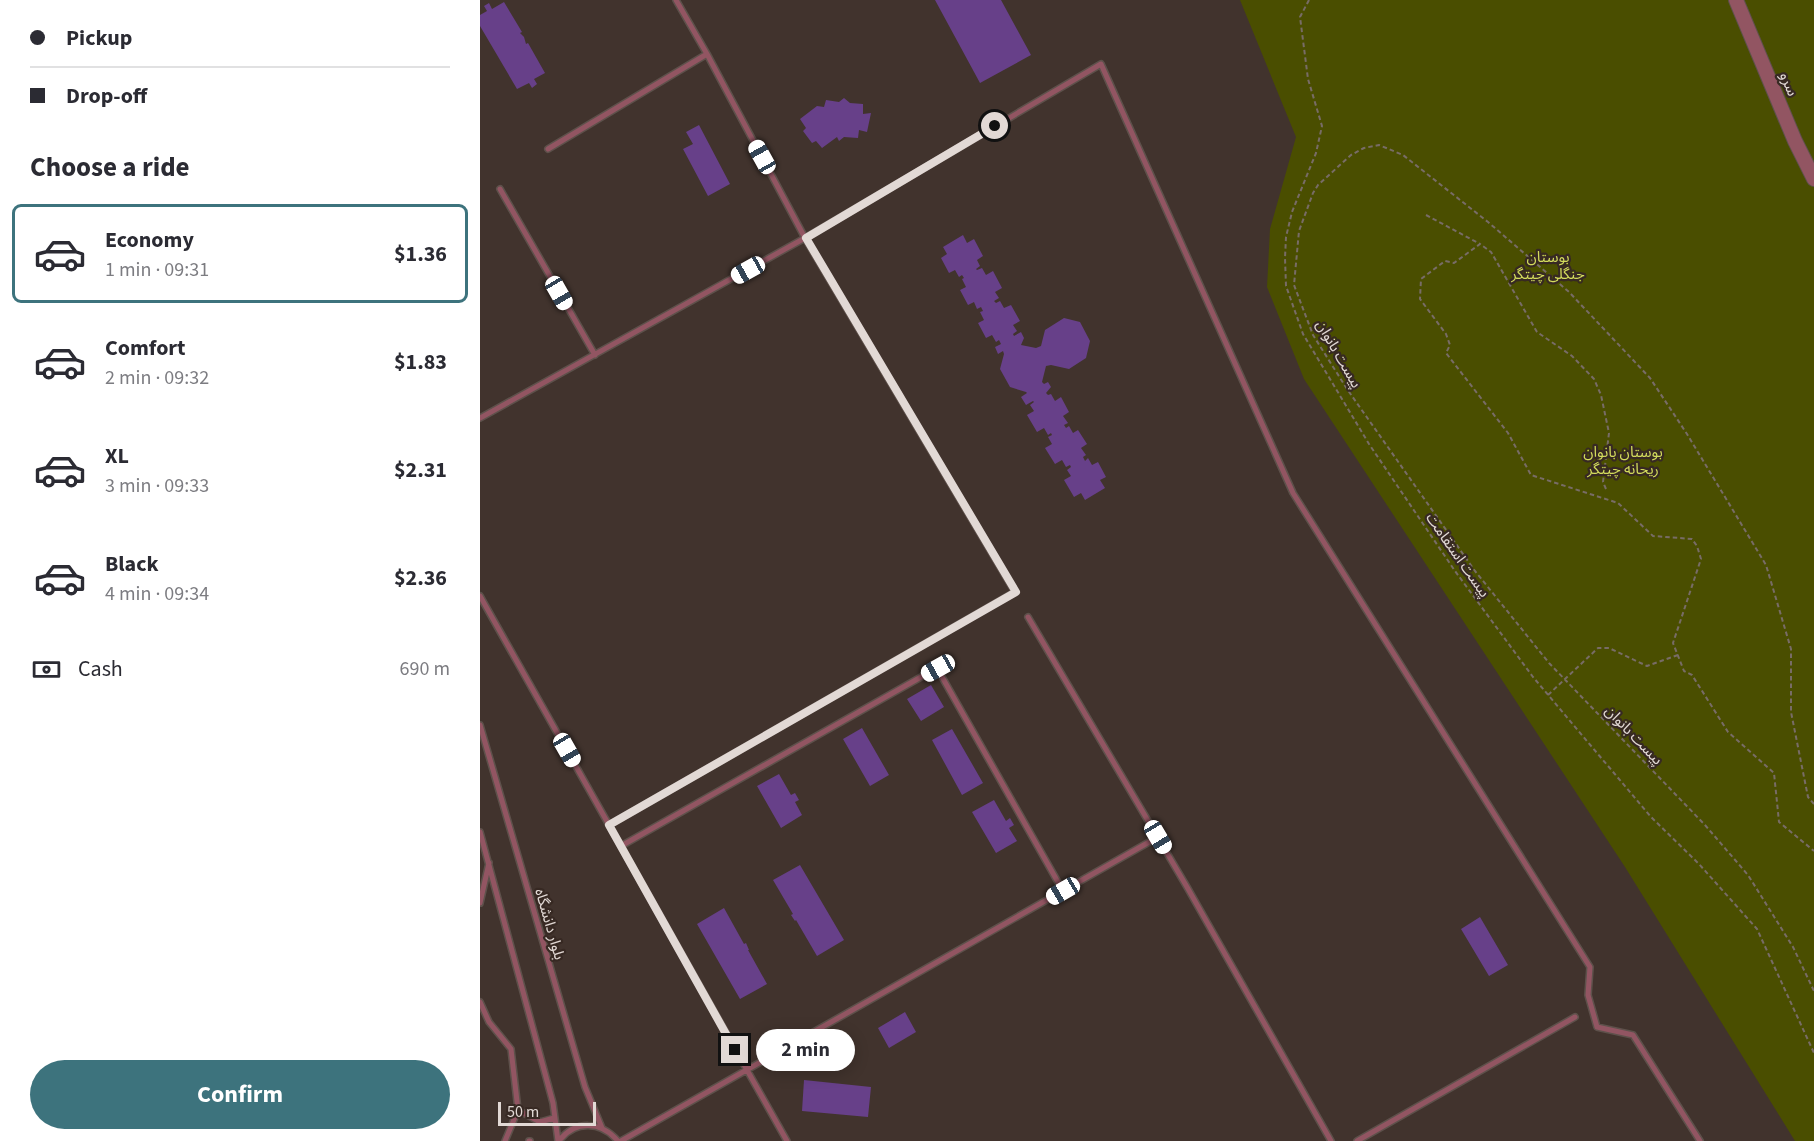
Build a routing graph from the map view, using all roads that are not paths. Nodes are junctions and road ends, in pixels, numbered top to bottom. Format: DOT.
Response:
graph roads {
  1 [pos="676,0"];
  2 [pos="1736,0"];
  3 [pos="707,54"];
  4 [pos="548,149"];
  5 [pos="1814,179"];
  6 [pos="500,189"];
  7 [pos="806,238"];
  8 [pos="595,355"];
  9 [pos="480,418"];
  10 [pos="480,596"];
  11 [pos="1028,617"];
  12 [pos="480,725"];
  13 [pos="609,825"];
  14 [pos="480,832"];
  15 [pos="1158,837"];
  16 [pos="621,846"];
  17 [pos="489,861"];
  18 [pos="1063,891"];
  19 [pos="480,903"];
  20 [pos="480,1002"];
  21 [pos="482,1013"];
  22 [pos="1575,1017"];
  23 [pos="747,1071"];
  24 [pos="518,1110"];
  25 [pos="554,1118"];
  26 [pos="602,1128"];
  27 [pos="505,1141"];
  28 [pos="559,1141"];
  29 [pos="619,1141"];
  30 [pos="787,1141"];
  31 [pos="1331,1141"];
  32 [pos="1357,1141"];
  33 [pos="1700,1141"];
  1 -- 3 [label="lane"];
  2 -- 5 [label="street, سرو"];
  3 -- 4 [label="lane"];
  3 -- 7 [label="lane"];
  6 -- 8 [label="lane"];
  7 -- 8 [label="lane"];
  7 -- 13 [label="lane"];
  7 -- 33 [label="lane"];
  8 -- 9 [label="lane"];
  10 -- 13 [label="lane"];
  11 -- 15 [label="lane"];
  12 -- 26 [label="lane, بلوار دانشگاه"];
  13 -- 16 [label="lane"];
  14 -- 17 [label="lane"];
  15 -- 18 [label="lane"];
  15 -- 31 [label="lane"];
  16 -- 18 [label="lane"];
  16 -- 23 [label="lane"];
  17 -- 19 [label="lane"];
  17 -- 25 [label="lane"];
  18 -- 23 [label="lane"];
  20 -- 21 [label="lane"];
  21 -- 24 [label="lane"];
  22 -- 32 [label="lane"];
  23 -- 29 [label="lane"];
  23 -- 30 [label="lane"];
  24 -- 25 [label="lane"];
  24 -- 27 [label="lane"];
  25 -- 28 [label="lane"];
  26 -- 28 [label="lane"];
  26 -- 29 [label="lane"];
}
